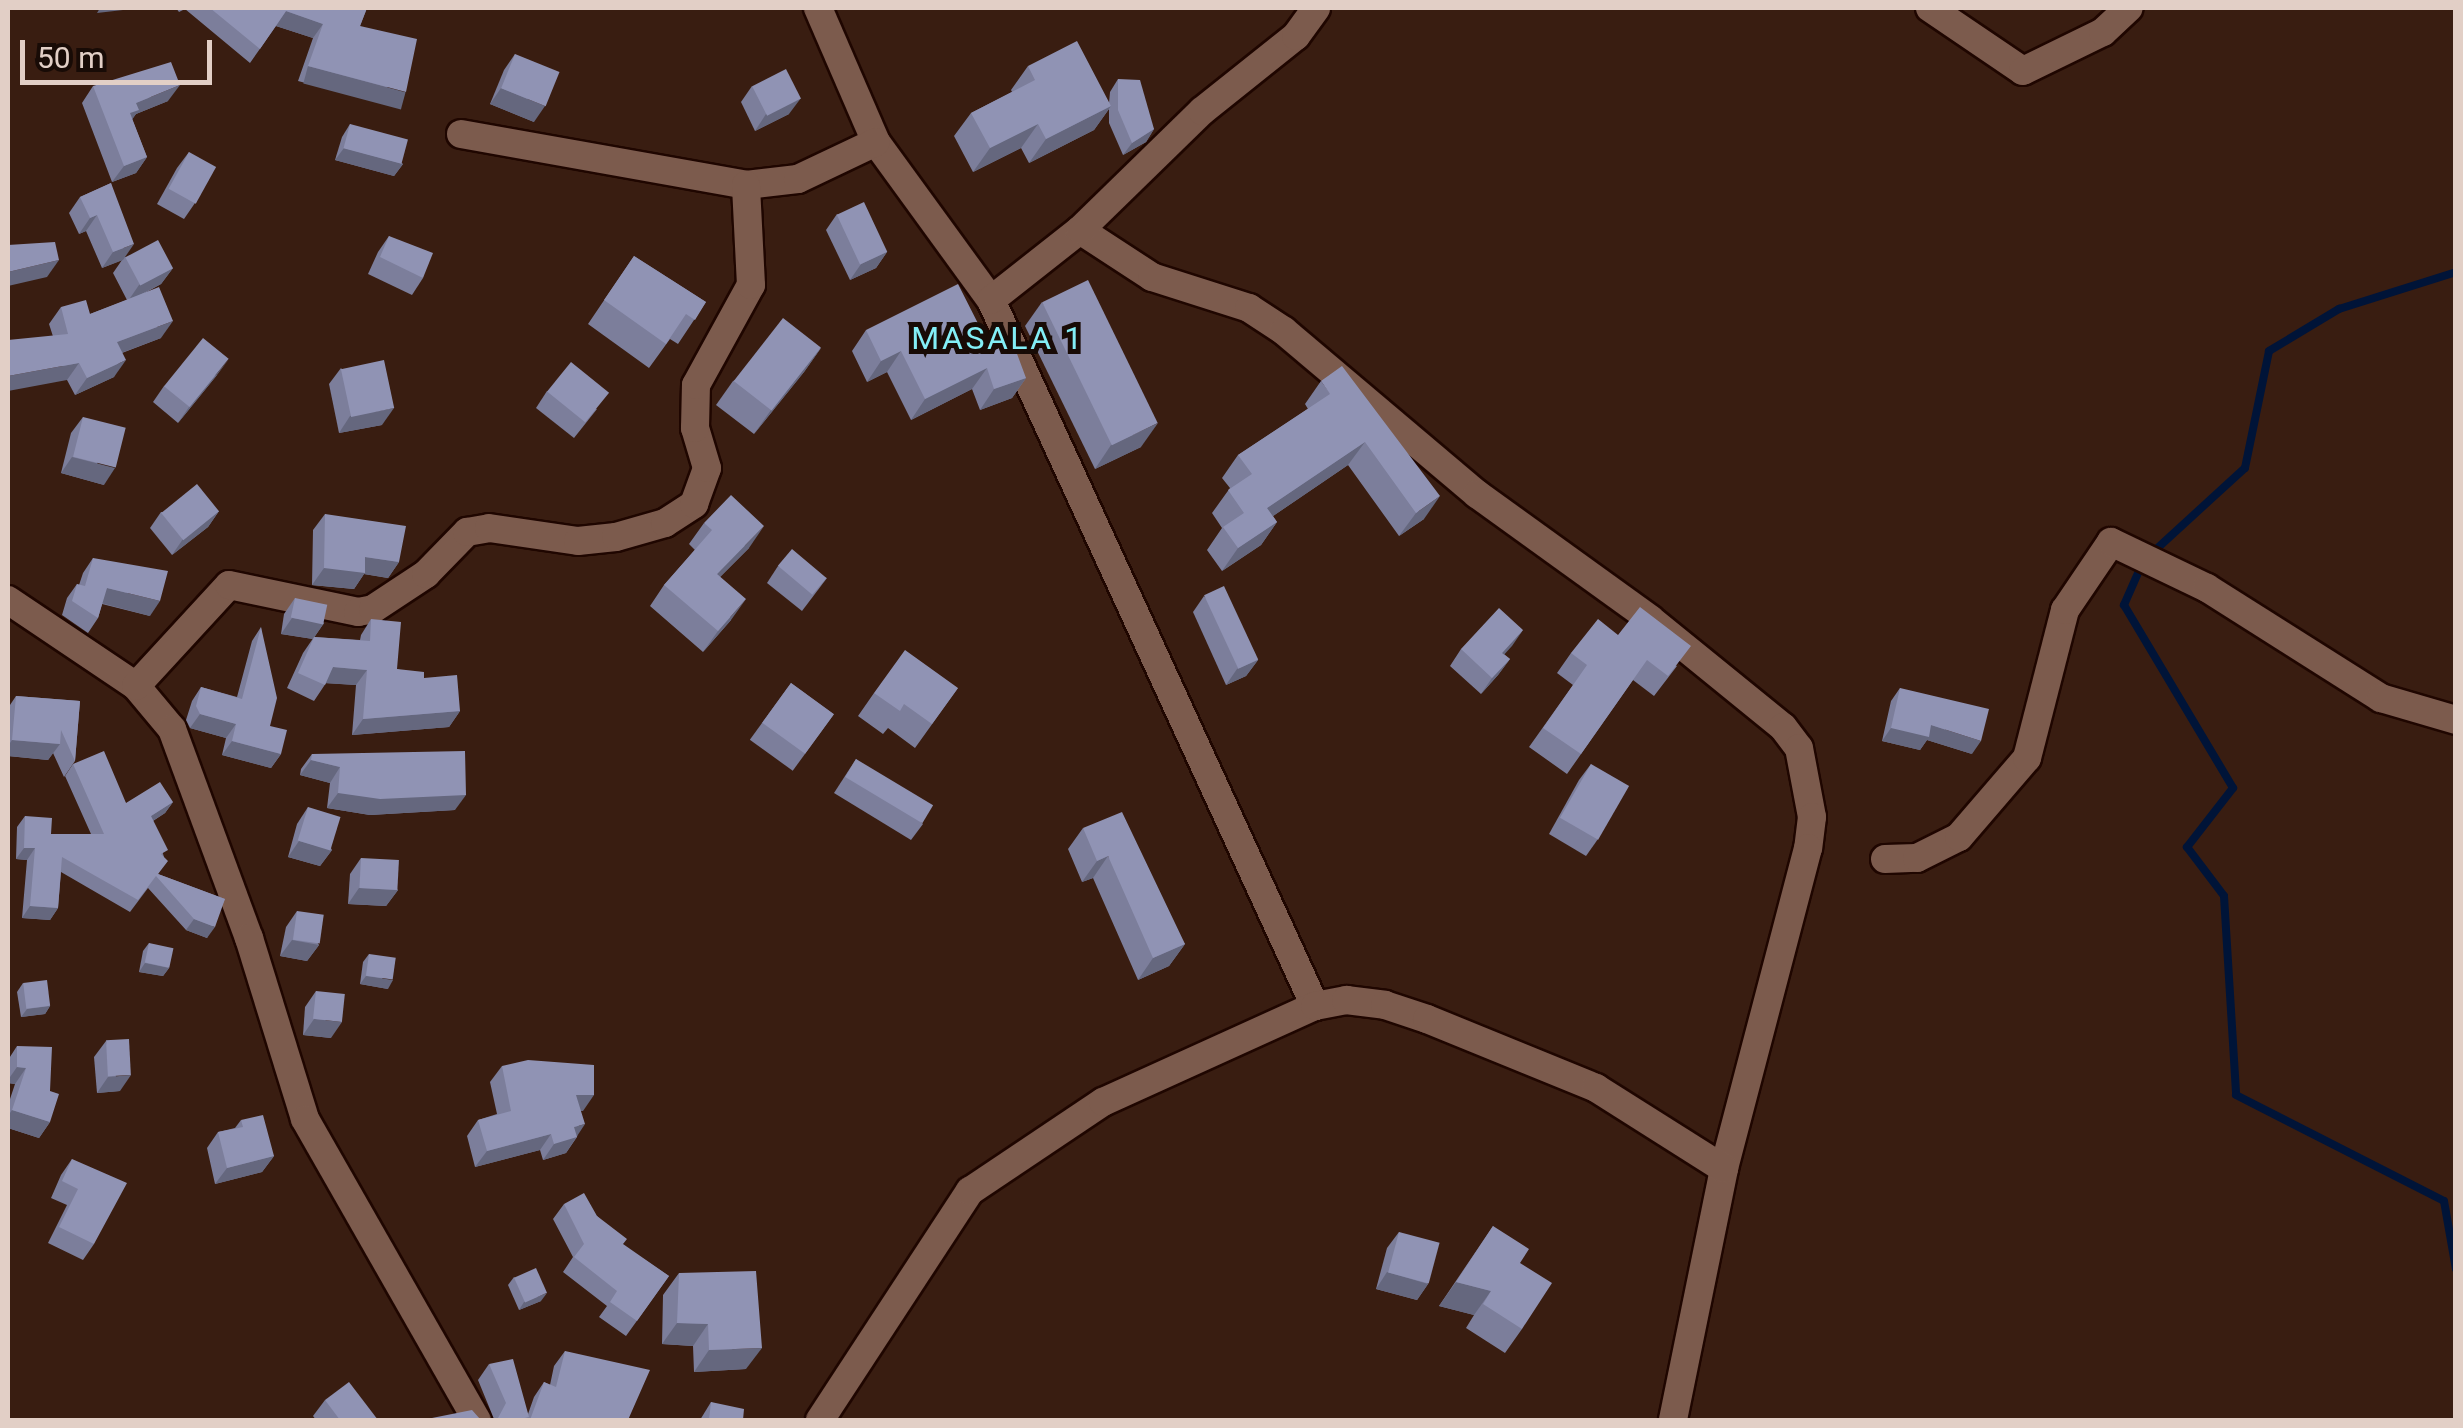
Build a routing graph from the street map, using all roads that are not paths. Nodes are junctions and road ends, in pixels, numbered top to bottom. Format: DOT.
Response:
graph roads {
  1 [pos="818,8"];
  2 [pos="1316,8"];
  3 [pos="1930,8"];
  4 [pos="2129,8"];
  5 [pos="461,134"];
  6 [pos="876,142"];
  7 [pos="746,185"];
  8 [pos="1080,230"];
  9 [pos="991,300"];
  10 [pos="8,600"];
  11 [pos="136,686"];
  12 [pos="2456,720"];
  13 [pos="1886,858"];
  14 [pos="1315,1006"];
  15 [pos="1724,1169"];
  16 [pos="477,1420"];
  17 [pos="820,1420"];
  18 [pos="1673,1420"];
  1 -- 6 [label="street"];
  2 -- 8 [label="street"];
  3 -- 4 [label="street"];
  5 -- 7 [label="street"];
  6 -- 7 [label="street"];
  6 -- 9 [label="street"];
  7 -- 11 [label="street"];
  8 -- 9 [label="street"];
  8 -- 15 [label="street"];
  9 -- 14 [label="street"];
  10 -- 11 [label="street"];
  11 -- 16 [label="street"];
  12 -- 13 [label="street"];
  14 -- 15 [label="street"];
  14 -- 17 [label="street"];
  15 -- 18 [label="street"];
}
